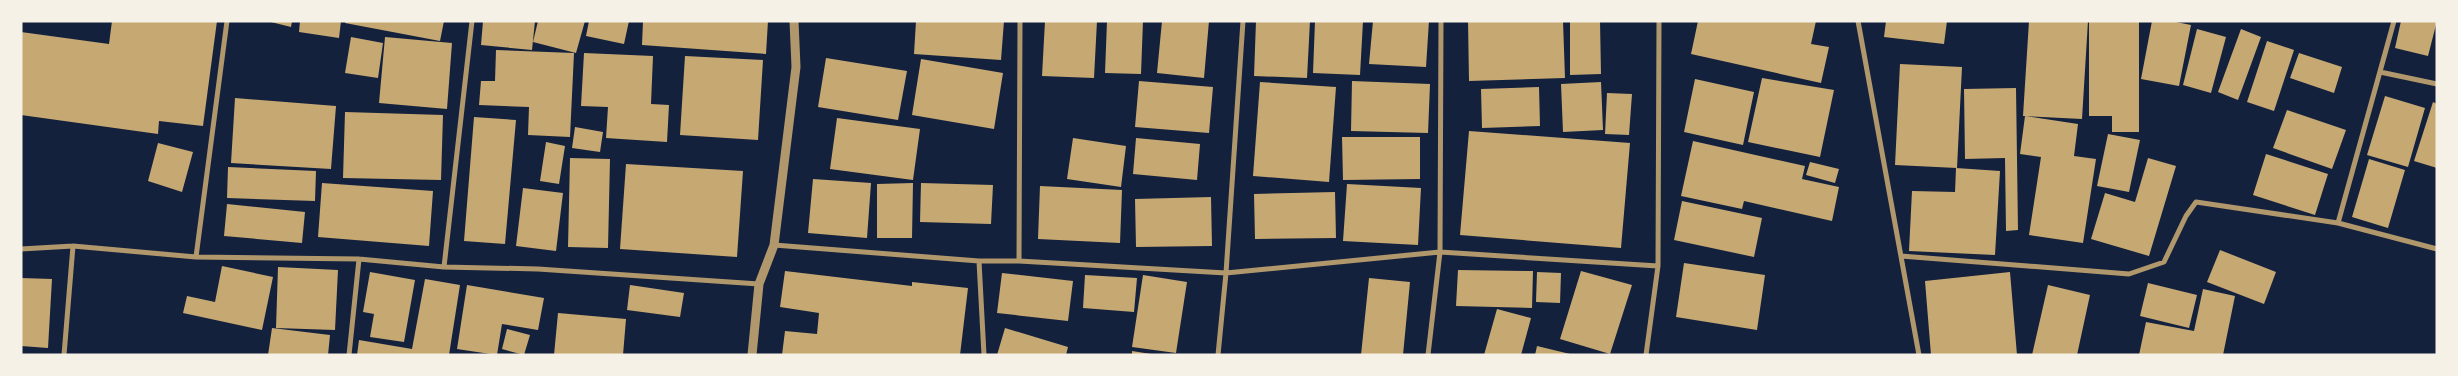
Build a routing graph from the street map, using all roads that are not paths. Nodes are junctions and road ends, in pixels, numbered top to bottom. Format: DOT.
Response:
graph roads {
  1 [pos="227,21"];
  2 [pos="472,21"];
  3 [pos="794,21"];
  4 [pos="1020,21"];
  5 [pos="1243,21"];
  6 [pos="1441,21"];
  7 [pos="1659,21"];
  8 [pos="1858,21"];
  9 [pos="2394,21"];
  10 [pos="2380,72"];
  11 [pos="2437,84"];
  12 [pos="2338,224"];
  13 [pos="774,245"];
  14 [pos="73,246"];
  15 [pos="2437,248"];
  16 [pos="21,249"];
  17 [pos="1440,252"];
  18 [pos="196,256"];
  19 [pos="1900,256"];
  20 [pos="359,259"];
  21 [pos="979,261"];
  22 [pos="1019,261"];
  23 [pos="1658,266"];
  24 [pos="444,267"];
  25 [pos="1226,273"];
  26 [pos="759,284"];
  27 [pos="64,355"];
  28 [pos="349,355"];
  29 [pos="752,355"];
  30 [pos="984,355"];
  31 [pos="1218,355"];
  32 [pos="1428,355"];
  33 [pos="1646,355"];
  34 [pos="1919,355"];
  1 -- 18 [label="street"];
  2 -- 24 [label="street"];
  3 -- 13 [label="street"];
  4 -- 22 [label="street"];
  5 -- 25 [label="street"];
  6 -- 17 [label="street"];
  7 -- 23 [label="street"];
  8 -- 19 [label="street"];
  9 -- 10 [label="street"];
  10 -- 11 [label="street"];
  10 -- 12 [label="street"];
  12 -- 15 [label="street"];
  12 -- 19 [label="street"];
  13 -- 21 [label="street"];
  13 -- 26 [label="street"];
  14 -- 16 [label="street"];
  14 -- 18 [label="street"];
  14 -- 27 [label="street"];
  17 -- 23 [label="street"];
  17 -- 25 [label="street"];
  17 -- 32 [label="street"];
  18 -- 20 [label="street"];
  19 -- 34 [label="street"];
  20 -- 24 [label="street"];
  20 -- 28 [label="street"];
  21 -- 22 [label="street"];
  21 -- 30 [label="street"];
  22 -- 25 [label="street"];
  23 -- 33 [label="street"];
  24 -- 26 [label="street"];
  25 -- 31 [label="street"];
  26 -- 29 [label="street"];
}
